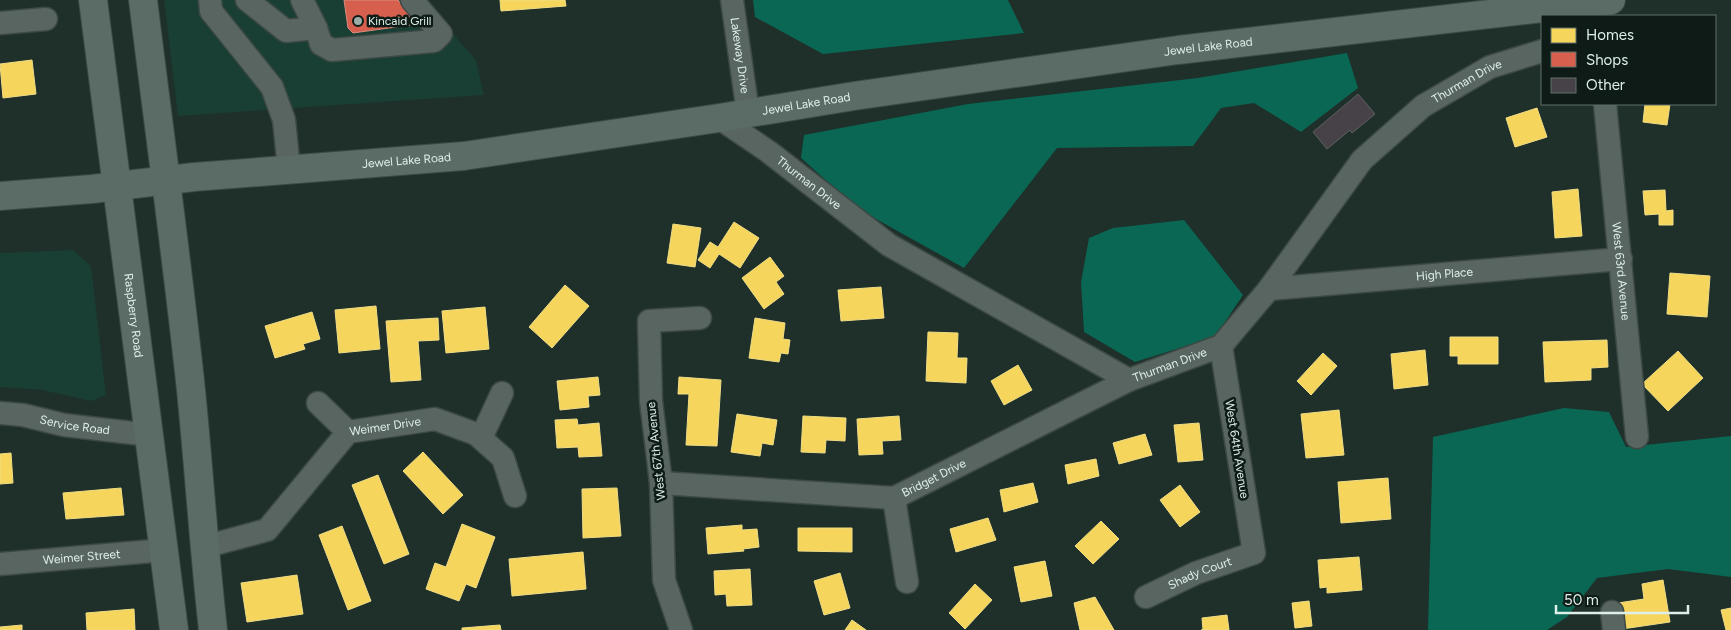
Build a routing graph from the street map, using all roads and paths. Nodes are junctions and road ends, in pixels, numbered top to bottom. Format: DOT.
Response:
graph roads {
  1 [pos="93,0"];
  2 [pos="143,0"];
  3 [pos="210,0"];
  4 [pos="248,0"];
  5 [pos="302,0"];
  6 [pos="412,0"];
  7 [pos="732,0"];
  8 [pos="1589,7"];
  9 [pos="46,19"];
  10 [pos="0,23"];
  11 [pos="316,28"];
  12 [pos="1541,50"];
  13 [pos="1605,105"];
  14 [pos="748,112"];
  15 [pos="719,118"];
  16 [pos="289,170"];
  17 [pos="166,180"];
  18 [pos="118,186"];
  19 [pos="0,196"];
  20 [pos="1621,259"];
  21 [pos="1269,289"];
  22 [pos="700,318"];
  23 [pos="1221,346"];
  24 [pos="1129,380"];
  25 [pos="502,393"];
  26 [pos="318,404"];
  27 [pos="0,413"];
  28 [pos="348,432"];
  29 [pos="150,435"];
  30 [pos="1637,437"];
  31 [pos="481,438"];
  32 [pos="661,483"];
  33 [pos="515,496"];
  34 [pos="894,498"];
  35 [pos="204,547"];
  36 [pos="165,550"];
  37 [pos="1254,553"];
  38 [pos="0,564"];
  39 [pos="908,582"];
  40 [pos="1146,598"];
  41 [pos="174,630"];
  42 [pos="213,630"];
  43 [pos="681,630"];
  1 -- 18 [label="main road, Raspberry Road"];
  2 -- 17 [label="main road"];
  3 -- 16 [label="street"];
  4 -- 11 [label="street"];
  5 -- 11 [label="street"];
  6 -- 11 [label="street"];
  7 -- 14 [label="street, Lakeway Drive"];
  8 -- 14 [label="main road, Jewel Lake Road"];
  9 -- 10 [label="street"];
  12 -- 21 [label="street, Thurman Drive"];
  13 -- 20 [label="street, West 63rd Avenue"];
  14 -- 15 [label="main road, Jewel Lake Road"];
  15 -- 16 [label="main road, Jewel Lake Road"];
  15 -- 24 [label="street, Thurman Drive"];
  16 -- 17 [label="main road, Jewel Lake Road"];
  17 -- 18 [label="main road, Jewel Lake Road"];
  17 -- 35 [label="main road"];
  18 -- 19 [label="main road, Jewel Lake Road"];
  18 -- 29 [label="main road, Raspberry Road"];
  20 -- 21 [label="street, High Place"];
  20 -- 30 [label="street, West 63rd Avenue"];
  21 -- 23 [label="street, Thurman Drive"];
  22 -- 32 [label="street, West 67th Avenue"];
  23 -- 24 [label="street, Thurman Drive"];
  23 -- 37 [label="street, West 64th Avenue"];
  24 -- 34 [label="street, Bridget Drive"];
  25 -- 31 [label="street"];
  26 -- 28 [label="street"];
  27 -- 29 [label="street, Service Road"];
  28 -- 31 [label="street, Weimer Drive"];
  28 -- 35 [label="street, Weimer Drive"];
  29 -- 36 [label="main road, Raspberry Road"];
  31 -- 33 [label="street, Weimer Drive"];
  32 -- 34 [label="street, Bridget Drive"];
  32 -- 43 [label="street, West 67th Avenue"];
  34 -- 39 [label="street"];
  35 -- 42 [label="main road"];
  36 -- 38 [label="street, Weimer Street"];
  36 -- 41 [label="main road, Raspberry Road"];
  37 -- 40 [label="street, Shady Court"];
}
